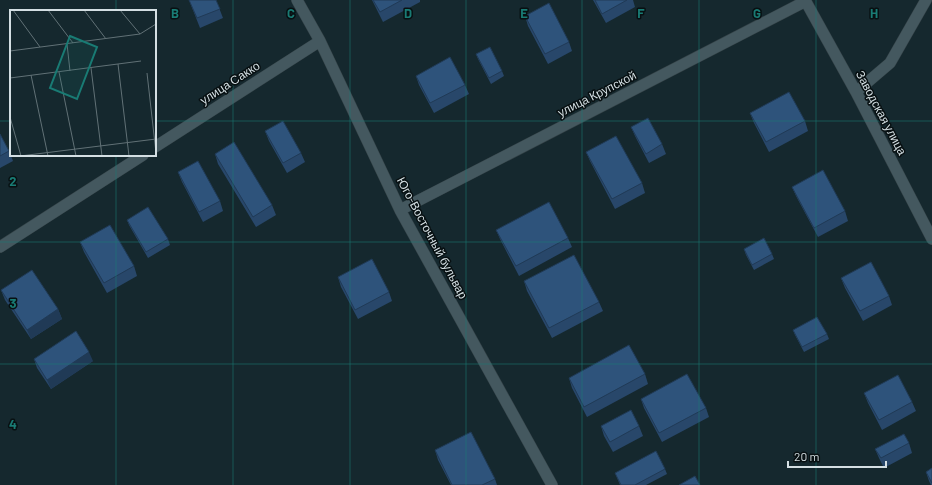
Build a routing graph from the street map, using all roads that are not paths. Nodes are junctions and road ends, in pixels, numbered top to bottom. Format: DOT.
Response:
graph roads {
  1 [pos="297,0"];
  2 [pos="806,0"];
  3 [pos="926,0"];
  4 [pos="320,41"];
  5 [pos="856,92"];
  6 [pos="156,146"];
  7 [pos="141,156"];
  8 [pos="400,210"];
  9 [pos="932,239"];
  10 [pos="0,247"];
  11 [pos="552,485"];
  1 -- 4 [label="street, Юго-Восточный бульвар"];
  2 -- 5 [label="street, Заводская улица"];
  2 -- 8 [label="street, улица Крупской"];
  3 -- 5 [label="street"];
  4 -- 6 [label="street, улица Сакко"];
  4 -- 8 [label="street, Юго-Восточный бульвар"];
  5 -- 9 [label="street, Заводская улица"];
  7 -- 10 [label="street"];
  8 -- 11 [label="street, Юго-Восточный бульвар"];
}
